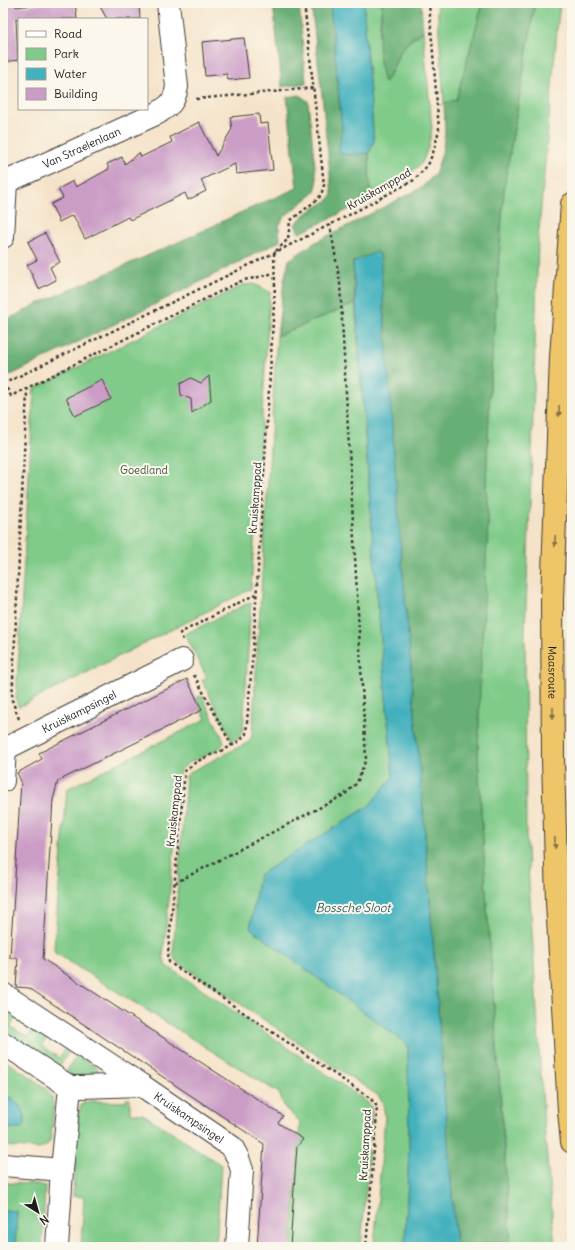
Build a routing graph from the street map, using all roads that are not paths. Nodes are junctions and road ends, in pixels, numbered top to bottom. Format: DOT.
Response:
graph roads {
  1 [pos="168,3"];
  2 [pos="5,182"];
  3 [pos="572,204"];
  4 [pos="3,237"];
  5 [pos="182,660"];
  6 [pos="3,781"];
  7 [pos="3,994"];
  8 [pos="3,1043"];
  9 [pos="141,1085"];
  10 [pos="70,1087"];
  11 [pos="572,1142"];
  12 [pos="3,1165"];
  13 [pos="62,1170"];
  14 [pos="57,1247"];
  15 [pos="237,1247"];
  1 -- 2 [label="street, Van Straelenlaan"];
  2 -- 4 [label="street"];
  3 -- 11 [label="highway, Maasroute, one-way"];
  5 -- 6 [label="street, Kruiskampsingel"];
  7 -- 9 [label="street, Kruiskampsingel"];
  8 -- 10 [label="street"];
  9 -- 10 [label="street"];
  9 -- 15 [label="street, Kruiskampsingel"];
  10 -- 13 [label="street"];
  12 -- 13 [label="street"];
  13 -- 14 [label="street"];
}
